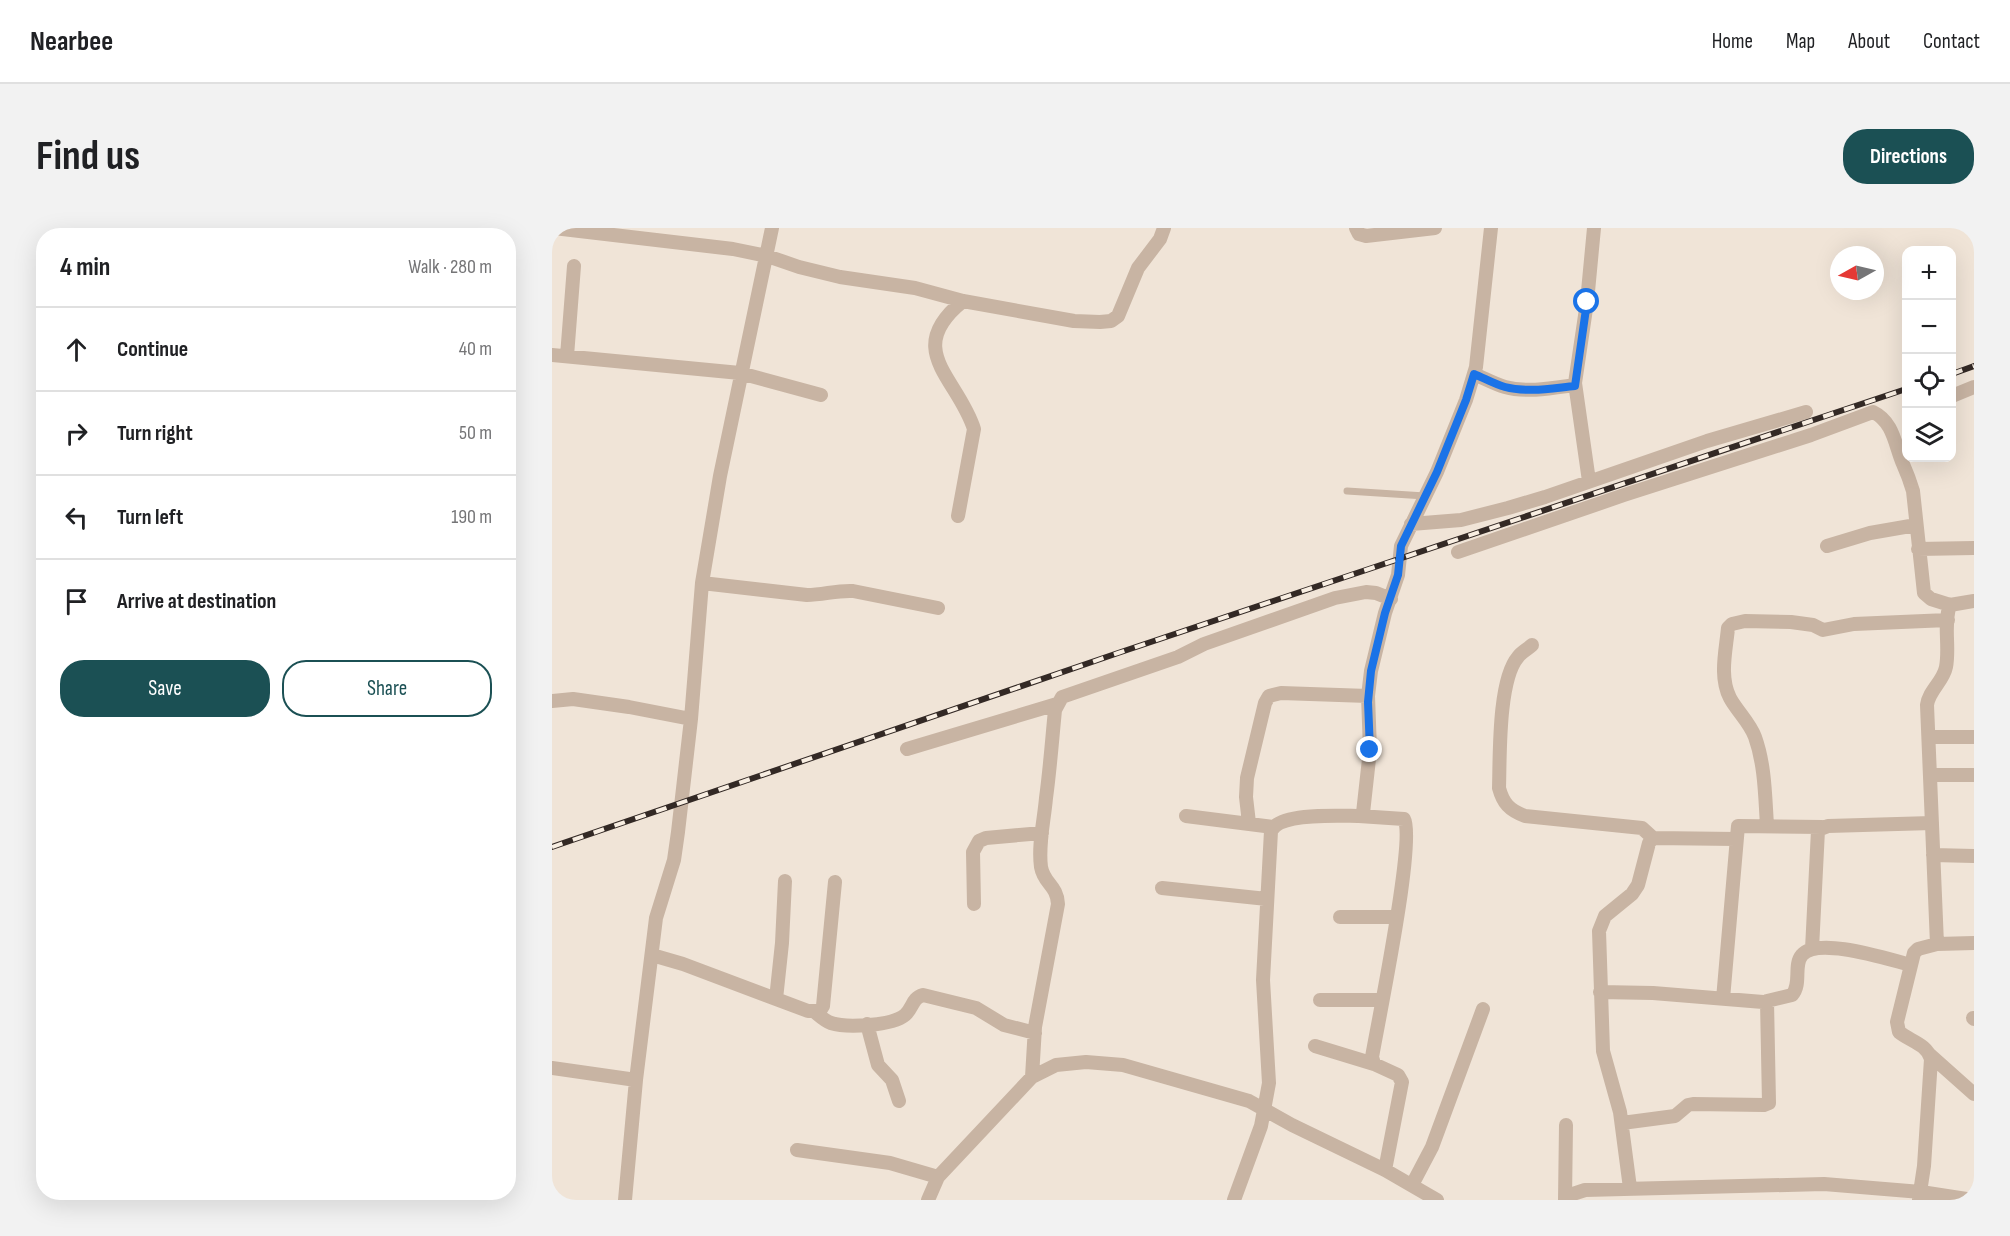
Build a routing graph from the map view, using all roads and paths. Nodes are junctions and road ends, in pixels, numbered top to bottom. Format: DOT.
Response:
graph roads {
  1 [pos="554,228"];
  2 [pos="772,228"];
  3 [pos="1164,228"];
  4 [pos="1356,228"];
  5 [pos="1435,228"];
  6 [pos="1491,228"];
  7 [pos="1594,228"];
  8 [pos="767,256"];
  9 [pos="574,266"];
  10 [pos="963,301"];
  11 [pos="552,355"];
  12 [pos="567,356"];
  13 [pos="740,373"];
  14 [pos="1474,374"];
  15 [pos="1575,386"];
  16 [pos="1974,387"];
  17 [pos="1956,394"];
  18 [pos="821,395"];
  19 [pos="1806,412"];
  20 [pos="1900,443"];
  21 [pos="1589,481"];
  22 [pos="1347,491"];
  23 [pos="1425,496"];
  24 [pos="958,516"];
  25 [pos="1411,524"];
  26 [pos="1916,525"];
  27 [pos="1827,546"];
  28 [pos="1974,548"];
  29 [pos="1918,549"];
  30 [pos="1458,552"];
  31 [pos="702,582"];
  32 [pos="1391,599"];
  33 [pos="1974,601"];
  34 [pos="1950,605"];
  35 [pos="938,608"];
  36 [pos="1948,620"];
  37 [pos="1532,645"];
  38 [pos="1368,696"];
  39 [pos="552,701"];
  40 [pos="1057,704"];
  41 [pos="691,719"];
  42 [pos="1929,737"];
  43 [pos="1974,737"];
  44 [pos="907,749"];
  45 [pos="1930,775"];
  46 [pos="1974,775"];
  47 [pos="1186,816"];
  48 [pos="1359,816"];
  49 [pos="1249,823"];
  50 [pos="1932,823"];
  51 [pos="1767,825"];
  52 [pos="1273,827"];
  53 [pos="1822,827"];
  54 [pos="1042,833"];
  55 [pos="1653,838"];
  56 [pos="1736,839"];
  57 [pos="1933,855"];
  58 [pos="1974,856"];
  59 [pos="785,881"];
  60 [pos="835,882"];
  61 [pos="1162,888"];
  62 [pos="1267,899"];
  63 [pos="974,904"];
  64 [pos="1396,917"];
  65 [pos="1340,918"];
  66 [pos="1974,943"];
  67 [pos="1937,944"];
  68 [pos="1812,949"];
  69 [pos="652,955"];
  70 [pos="1911,965"];
  71 [pos="1600,992"];
  72 [pos="776,999"];
  73 [pos="1723,999"];
  74 [pos="1320,1000"];
  75 [pos="1382,1000"];
  76 [pos="1767,1001"];
  77 [pos="1483,1008"];
  78 [pos="815,1012"];
  79 [pos="867,1024"];
  80 [pos="1035,1033"];
  81 [pos="1315,1046"];
  82 [pos="1929,1054"];
  83 [pos="1374,1064"];
  84 [pos="552,1068"];
  85 [pos="1032,1077"];
  86 [pos="636,1080"];
  87 [pos="1974,1094"];
  88 [pos="899,1101"];
  89 [pos="1265,1110"];
  90 [pos="1622,1123"];
  91 [pos="1566,1125"];
  92 [pos="797,1150"];
  93 [pos="1385,1170"];
  94 [pos="938,1177"];
  95 [pos="1412,1185"];
  96 [pos="1630,1188"];
  97 [pos="1704,1193"];
  98 [pos="1920,1196"];
  99 [pos="625,1200"];
  100 [pos="928,1200"];
  101 [pos="1234,1200"];
  102 [pos="1437,1200"];
  103 [pos="1566,1200"];
  104 [pos="1974,1200"];
  1 -- 8 [label="street"];
  2 -- 8 [label="street"];
  3 -- 10 [label="street"];
  4 -- 5 [label="street"];
  6 -- 14 [label="street"];
  7 -- 15 [label="street"];
  8 -- 10 [label="street"];
  8 -- 13 [label="street"];
  9 -- 12 [label="street"];
  10 -- 24 [label="street"];
  11 -- 12 [label="street"];
  12 -- 13 [label="street"];
  13 -- 18 [label="street"];
  13 -- 31 [label="street"];
  14 -- 15 [label="street"];
  14 -- 23 [label="street"];
  15 -- 21 [label="street"];
  16 -- 17 [label="street"];
  19 -- 21 [label="street"];
  20 -- 26 [label="street"];
  20 -- 30 [label="street"];
  21 -- 25 [label="street"];
  22 -- 23 [label="lane"];
  23 -- 25 [label="street"];
  25 -- 32 [label="street"];
  26 -- 27 [label="street"];
  26 -- 29 [label="street"];
  28 -- 29 [label="street"];
  29 -- 34 [label="street"];
  31 -- 35 [label="street"];
  31 -- 41 [label="street"];
  32 -- 38 [label="street"];
  32 -- 40 [label="street"];
  33 -- 34 [label="street"];
  34 -- 36 [label="street"];
  36 -- 42 [label="street"];
  36 -- 51 [label="street"];
  37 -- 55 [label="street"];
  38 -- 48 [label="street"];
  38 -- 49 [label="street"];
  39 -- 41 [label="street"];
  40 -- 44 [label="street"];
  40 -- 54 [label="street"];
  41 -- 69 [label="street"];
  42 -- 43 [label="street"];
  42 -- 45 [label="street"];
  45 -- 46 [label="street"];
  45 -- 50 [label="street"];
  47 -- 49 [label="street"];
  48 -- 52 [label="street"];
  48 -- 64 [label="street"];
  49 -- 52 [label="street"];
  50 -- 53 [label="street"];
  50 -- 57 [label="street"];
  51 -- 53 [label="street"];
  51 -- 56 [label="street"];
  52 -- 62 [label="street"];
  53 -- 68 [label="street"];
  54 -- 63 [label="street"];
  54 -- 80 [label="street"];
  55 -- 56 [label="street"];
  55 -- 71 [label="street"];
  56 -- 73 [label="street"];
  57 -- 58 [label="street"];
  57 -- 67 [label="street"];
  59 -- 72 [label="street"];
  60 -- 78 [label="street"];
  61 -- 62 [label="street"];
  62 -- 89 [label="street"];
  64 -- 65 [label="street"];
  64 -- 75 [label="street"];
  66 -- 67 [label="street"];
  67 -- 70 [label="street"];
  68 -- 70 [label="street"];
  68 -- 76 [label="street"];
  69 -- 72 [label="street"];
  69 -- 86 [label="street"];
  70 -- 82 [label="street"];
  71 -- 73 [label="street"];
  71 -- 90 [label="street"];
  72 -- 78 [label="street"];
  73 -- 76 [label="street"];
  74 -- 75 [label="street"];
  75 -- 83 [label="street"];
  76 -- 90 [label="street"];
  77 -- 95 [label="street"];
  78 -- 79 [label="street"];
  79 -- 80 [label="street"];
  79 -- 88 [label="street"];
  80 -- 85 [label="street"];
  81 -- 83 [label="street"];
  82 -- 87 [label="street"];
  82 -- 98 [label="street"];
  83 -- 93 [label="street"];
  84 -- 86 [label="street"];
  85 -- 89 [label="street"];
  85 -- 94 [label="street"];
  86 -- 99 [label="street"];
  89 -- 93 [label="street"];
  89 -- 101 [label="street"];
  90 -- 96 [label="street"];
  91 -- 103 [label="street"];
  92 -- 94 [label="street"];
  93 -- 95 [label="street"];
  94 -- 100 [label="street"];
  95 -- 102 [label="street"];
  96 -- 97 [label="street"];
  96 -- 103 [label="street"];
  97 -- 98 [label="street"];
  98 -- 104 [label="street"];
}
